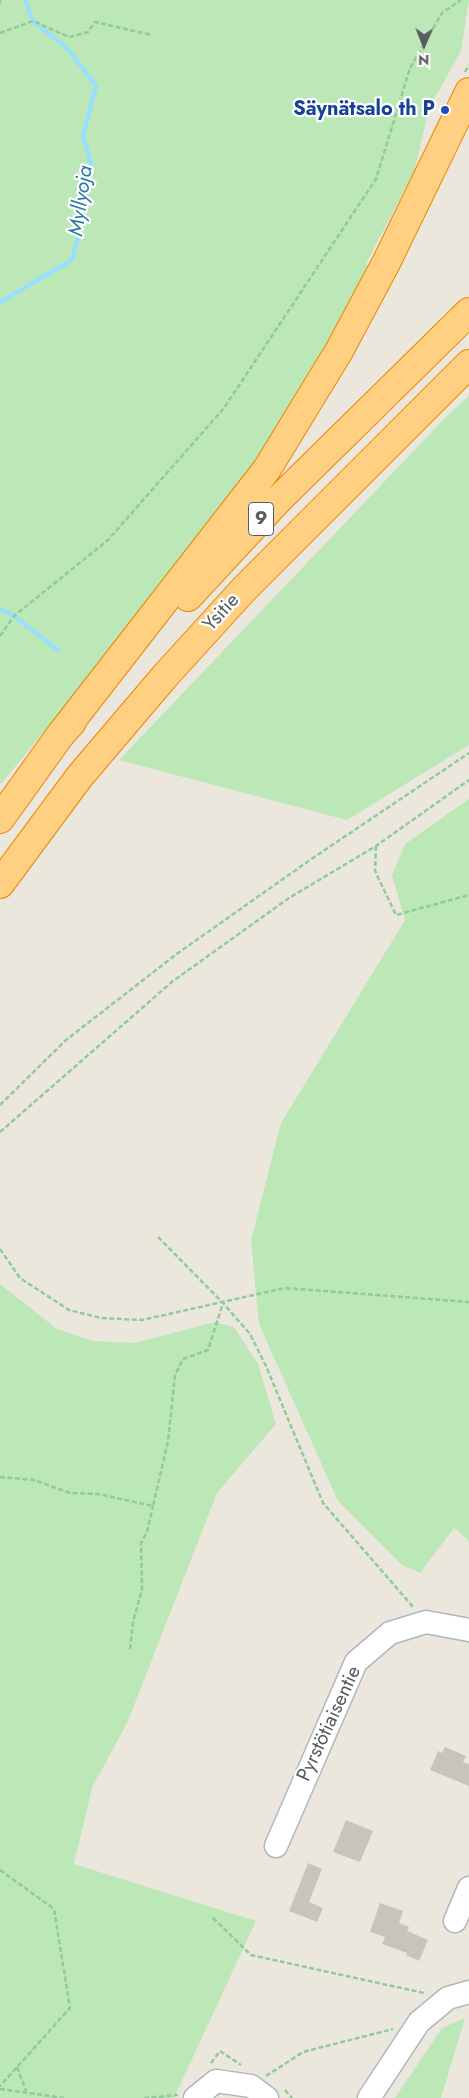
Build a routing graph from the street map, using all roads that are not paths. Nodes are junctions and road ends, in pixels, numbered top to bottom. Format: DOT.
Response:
graph roads {
  1 [pos="469,92"];
  2 [pos="469,312"];
  3 [pos="469,364"];
  4 [pos="61,734"];
  5 [pos="0,819"];
  6 [pos="0,884"];
  7 [pos="469,1630"];
  8 [pos="276,1846"];
  9 [pos="469,1888"];
  10 [pos="455,1921"];
  11 [pos="458,1995"];
  12 [pos="265,2088"];
  13 [pos="196,2098"];
  14 [pos="369,2098"];
  1 -- 4 [label="highway"];
  2 -- 4 [label="highway, Ysitie / 9"];
  3 -- 6 [label="highway, Ysitie / 9"];
  4 -- 5 [label="highway, Ysitie / 9"];
  7 -- 8 [label="street, Pyrstötiaisentie"];
  9 -- 10 [label="street"];
  11 -- 14 [label="street"];
  12 -- 13 [label="street"];
}
